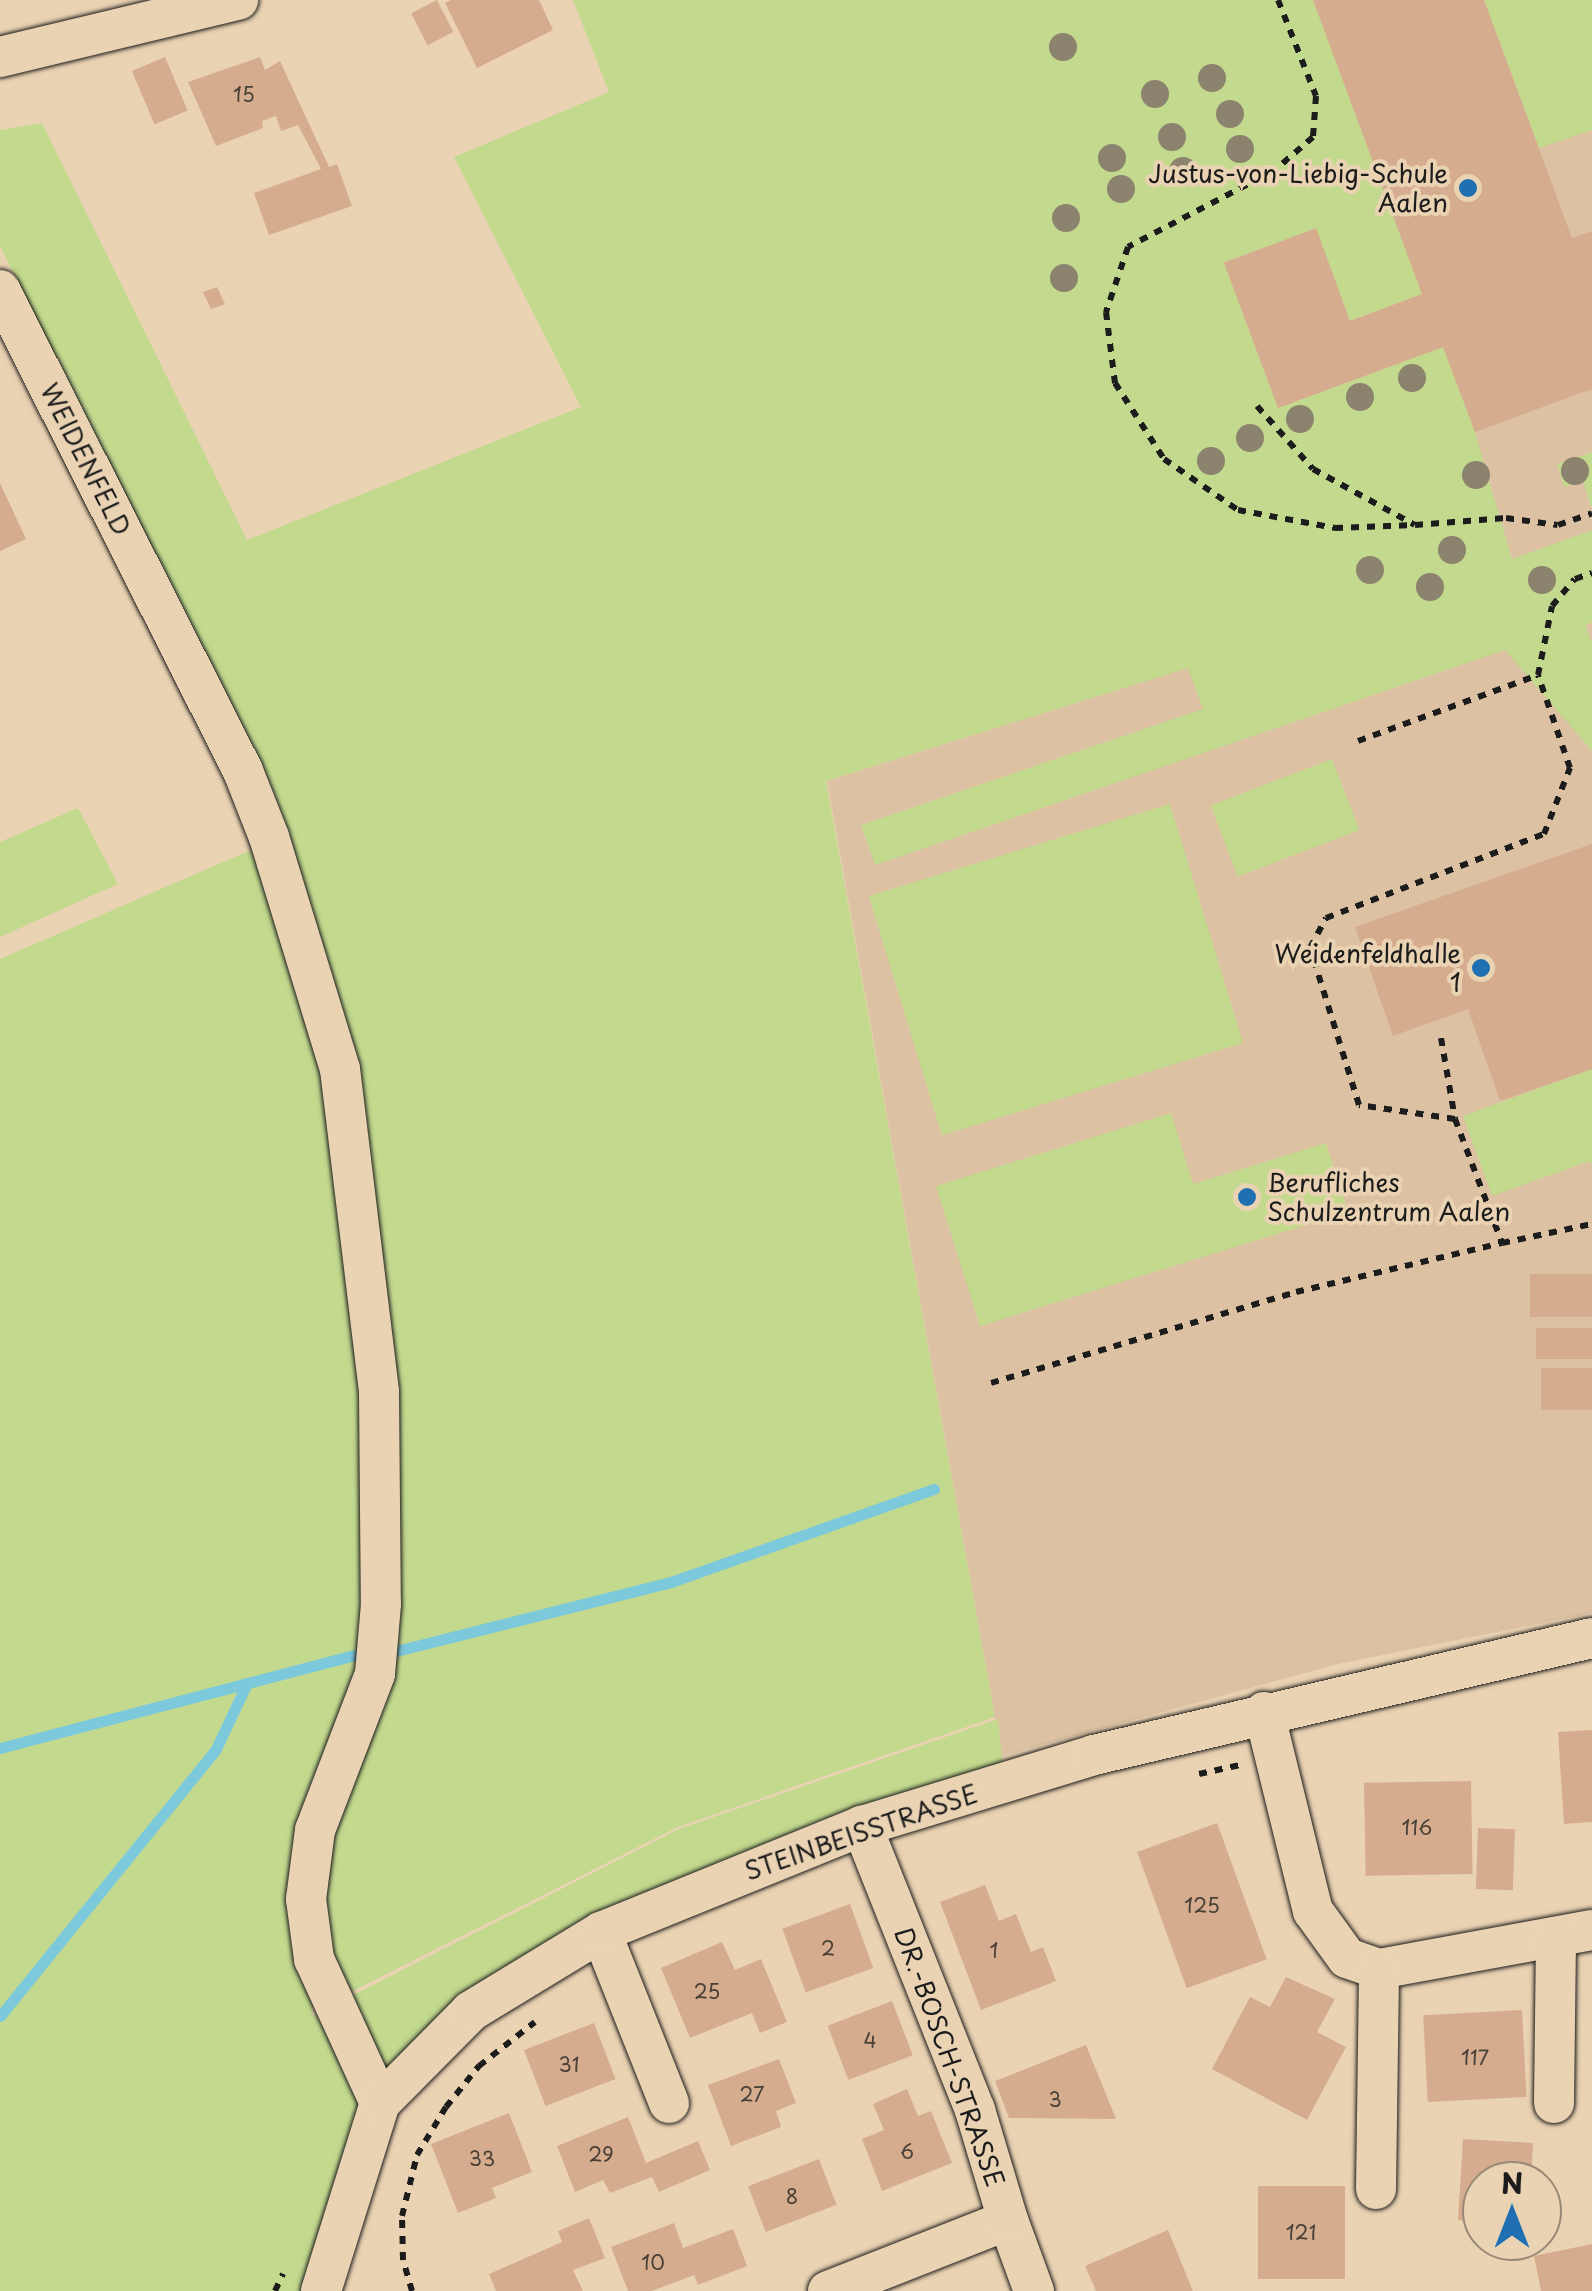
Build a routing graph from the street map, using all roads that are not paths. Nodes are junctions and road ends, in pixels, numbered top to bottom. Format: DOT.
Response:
graph roads {
  1 [pos="238,0"];
  2 [pos="147,11"];
  3 [pos="0,57"];
  4 [pos="0,290"];
  5 [pos="1592,1638"];
  6 [pos="1264,1712"];
  7 [pos="862,1826"];
  8 [pos="600,1932"];
  9 [pos="1574,1933"];
  10 [pos="1380,1969"];
  11 [pos="380,2103"];
  12 [pos="669,2103"];
  13 [pos="1554,2103"];
  14 [pos="1376,2189"];
  15 [pos="1008,2220"];
  16 [pos="321,2291"];
  17 [pos="828,2291"];
  18 [pos="1034,2291"];
  1 -- 2 [label="street"];
  2 -- 3 [label="street"];
  4 -- 11 [label="street, WEIDENFELD"];
  5 -- 6 [label="street, STEINBEISSTRASSE"];
  6 -- 7 [label="street, STEINBEISSTRASSE"];
  6 -- 10 [label="street"];
  7 -- 8 [label="street, STEINBEISSTRASSE"];
  7 -- 15 [label="street, DR.-BOSCH-STRASSE"];
  8 -- 11 [label="street, STEINBEISSTRASSE"];
  8 -- 12 [label="street"];
  9 -- 10 [label="street"];
  9 -- 13 [label="street"];
  10 -- 14 [label="street"];
  11 -- 16 [label="street, STEINBEISSTRASSE"];
  15 -- 17 [label="street, DR.-BOSCH-STRASSE"];
  15 -- 18 [label="street"];
}
